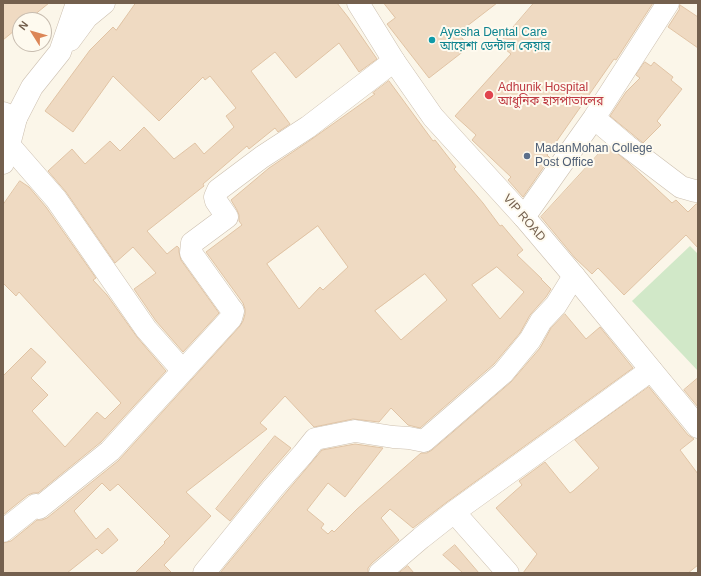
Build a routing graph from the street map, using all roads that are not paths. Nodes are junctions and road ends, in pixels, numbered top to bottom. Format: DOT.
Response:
graph roads {
  1 [pos="77,3"];
  2 [pos="104,3"];
  3 [pos="358,3"];
  4 [pos="668,3"];
  5 [pos="60,52"];
  6 [pos="394,61"];
  7 [pos="10,116"];
  8 [pos="594,118"];
  9 [pos="6,154"];
  10 [pos="698,190"];
  11 [pos="524,217"];
  12 [pos="574,276"];
  13 [pos="651,370"];
  14 [pos="183,371"];
  15 [pos="698,427"];
  16 [pos="454,512"];
  17 [pos="3,532"];
  18 [pos="204,573"];
  19 [pos="380,573"];
  20 [pos="508,573"];
  1 -- 5 [label="street"];
  2 -- 5 [label="street"];
  3 -- 6 [label="street, VIP ROAD"];
  4 -- 8 [label="street"];
  5 -- 7 [label="street"];
  6 -- 11 [label="street, VIP ROAD"];
  6 -- 14 [label="street"];
  7 -- 9 [label="street"];
  8 -- 10 [label="street"];
  8 -- 11 [label="street"];
  9 -- 14 [label="street"];
  11 -- 12 [label="street, VIP ROAD"];
  12 -- 13 [label="street, VIP ROAD"];
  12 -- 18 [label="street"];
  13 -- 15 [label="street, VIP ROAD"];
  13 -- 16 [label="street"];
  14 -- 17 [label="street"];
  16 -- 19 [label="street"];
  16 -- 20 [label="street"];
}
